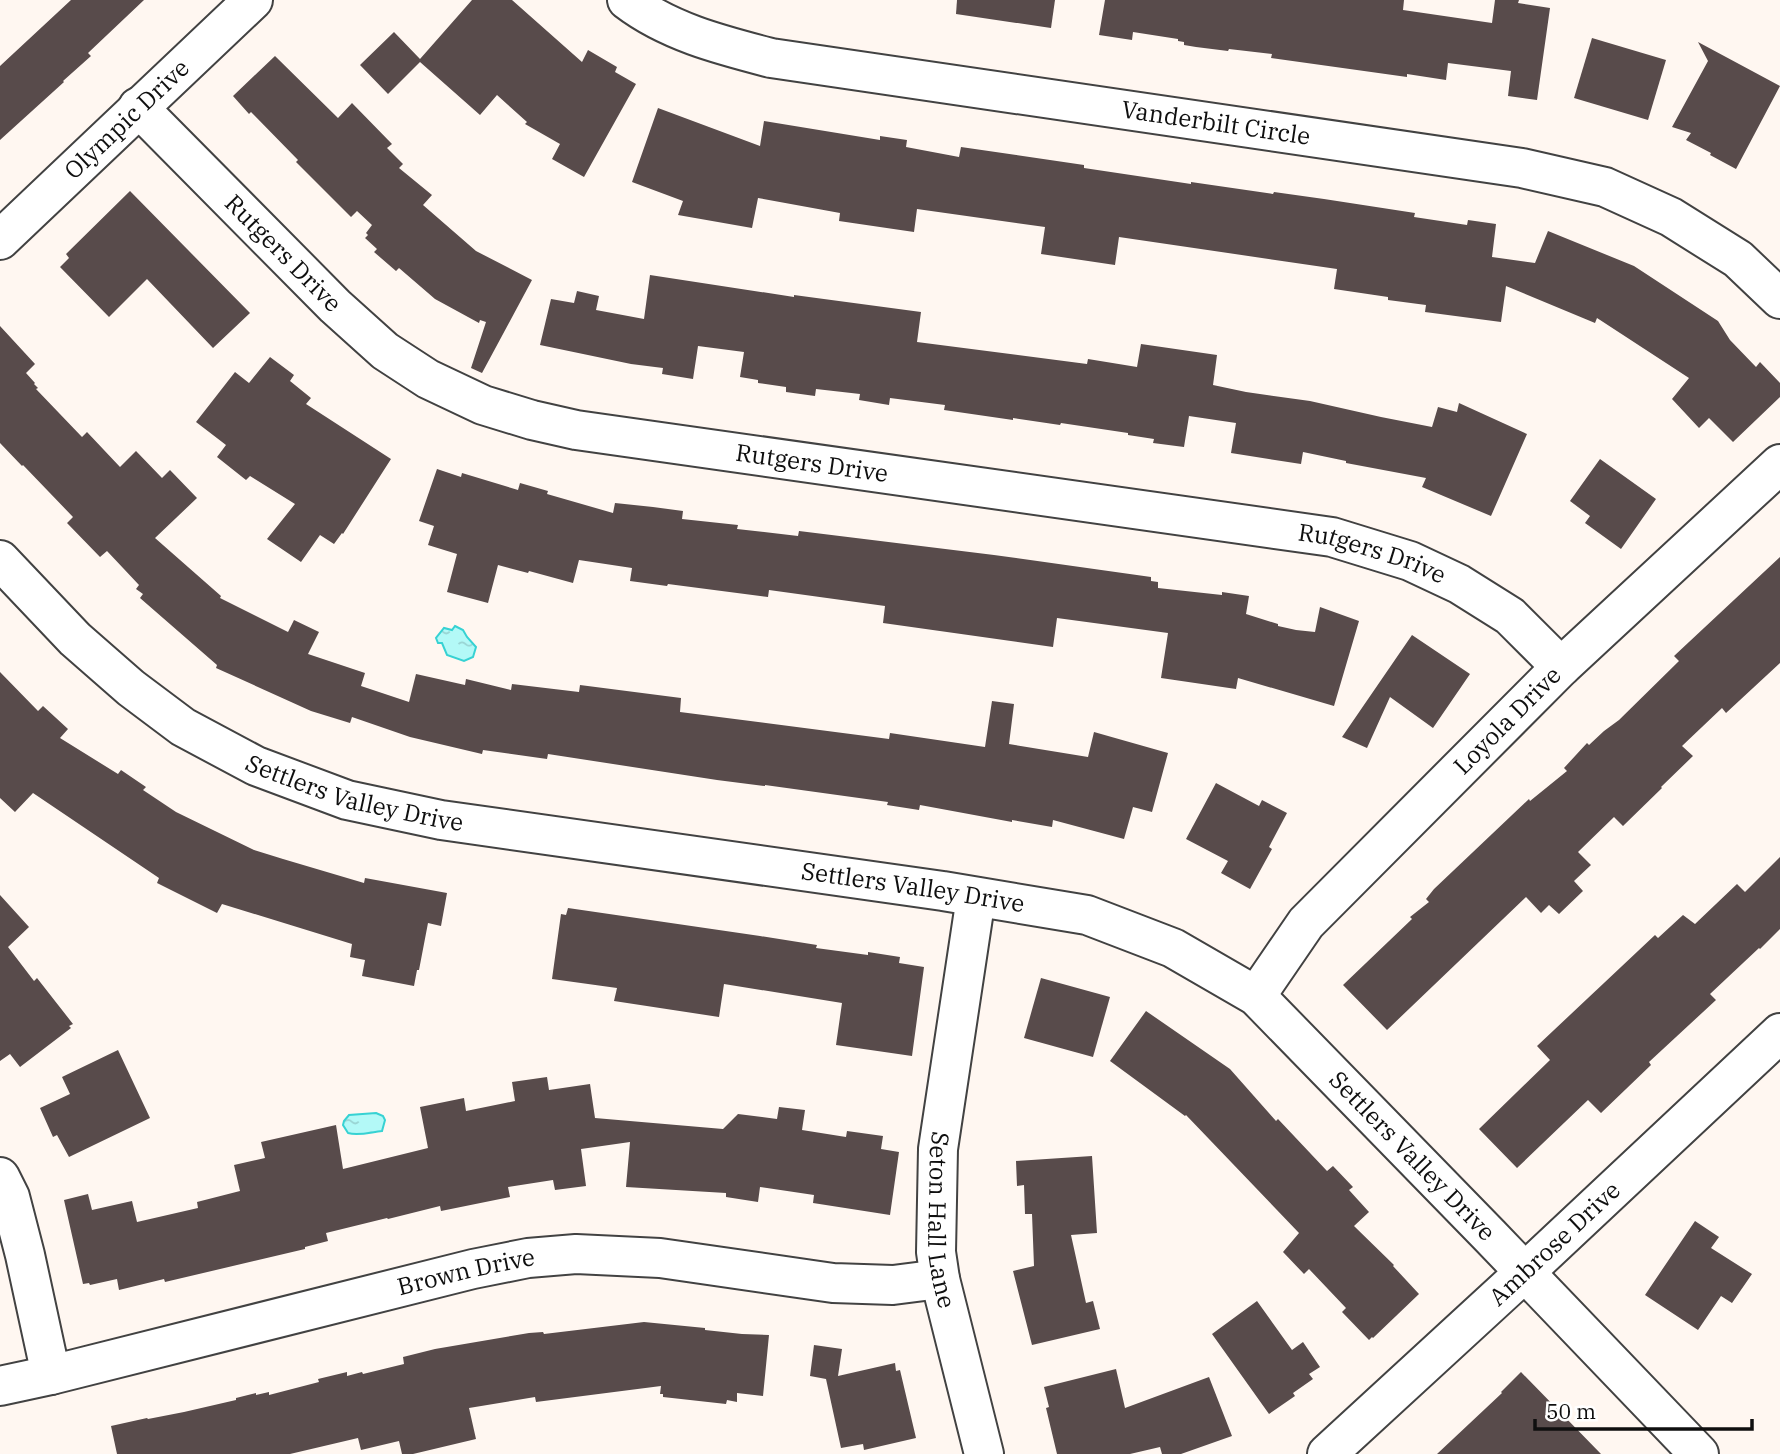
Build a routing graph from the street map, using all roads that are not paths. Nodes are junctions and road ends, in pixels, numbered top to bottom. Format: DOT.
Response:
graph roads {
  1 [pos="253,0"];
  2 [pos="627,0"];
  3 [pos="138,107"];
  4 [pos="0,240"];
  5 [pos="1780,299"];
  6 [pos="1780,464"];
  7 [pos="0,560"];
  8 [pos="1561,667"];
  9 [pos="976,897"];
  10 [pos="1256,996"];
  11 [pos="1780,1033"];
  12 [pos="0,1177"];
  13 [pos="1525,1272"];
  14 [pos="940,1279"];
  15 [pos="51,1375"];
  16 [pos="0,1386"];
  17 [pos="984,1454"];
  18 [pos="1327,1454"];
  19 [pos="1699,1454"];
  1 -- 3 [label="street, Olympic Drive"];
  2 -- 5 [label="street, Vanderbilt Circle"];
  3 -- 4 [label="street, Olympic Drive"];
  3 -- 8 [label="street, Rutgers Drive"];
  6 -- 8 [label="street, Loyola Drive"];
  7 -- 9 [label="street, Settlers Valley Drive"];
  8 -- 10 [label="street, Loyola Drive"];
  9 -- 10 [label="street, Settlers Valley Drive"];
  9 -- 14 [label="street, Seton Hall Lane"];
  10 -- 13 [label="street, Settlers Valley Drive"];
  11 -- 13 [label="street, Ambrose Drive"];
  12 -- 15 [label="street"];
  13 -- 18 [label="street, Ambrose Drive"];
  13 -- 19 [label="street, Settlers Valley Drive"];
  14 -- 15 [label="street, Brown Drive"];
  14 -- 17 [label="street, Seton Hall Lane"];
  15 -- 16 [label="street, Brown Drive"];
}
